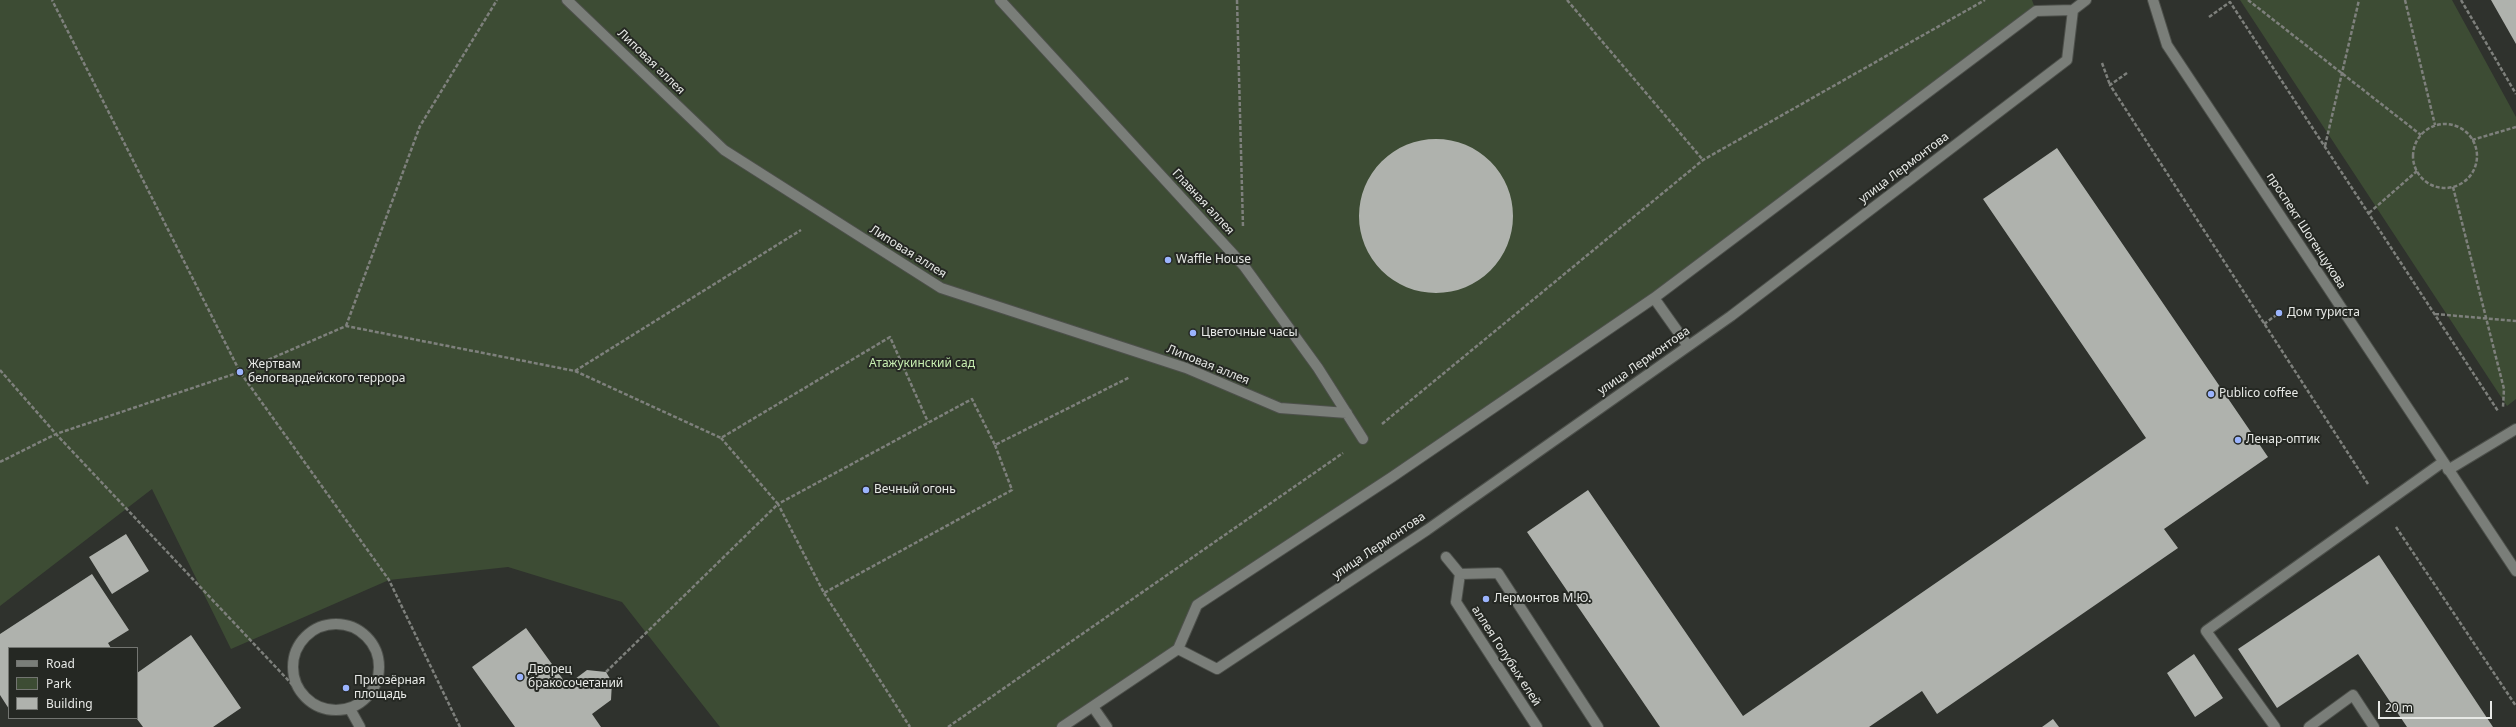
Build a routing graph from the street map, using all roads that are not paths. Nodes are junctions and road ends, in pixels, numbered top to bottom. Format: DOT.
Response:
graph roads {
  1 [pos="568,0"];
  2 [pos="1000,0"];
  3 [pos="2086,0"];
  4 [pos="2152,0"];
  5 [pos="2073,10"];
  6 [pos="1654,298"];
  7 [pos="1688,346"];
  8 [pos="1347,414"];
  9 [pos="2512,431"];
  10 [pos="1363,439"];
  11 [pos="2446,466"];
  12 [pos="1446,557"];
  13 [pos="2516,571"];
  14 [pos="1460,574"];
  15 [pos="1178,649"];
  16 [pos="1093,707"];
  17 [pos="350,709"];
  18 [pos="360,727"];
  19 [pos="1062,727"];
  20 [pos="1107,727"];
  21 [pos="1537,727"];
  22 [pos="1598,727"];
  23 [pos="2275,727"];
  24 [pos="2309,727"];
  25 [pos="2374,727"];
  1 -- 8 [label="street, Липовая аллея"];
  2 -- 8 [label="street, Главная аллея"];
  3 -- 5 [label="street"];
  4 -- 11 [label="street, проспект Шогенцукова"];
  5 -- 6 [label="street"];
  5 -- 7 [label="street, улица Лермонтова"];
  6 -- 7 [label="street"];
  6 -- 15 [label="street"];
  7 -- 15 [label="street, улица Лермонтова"];
  8 -- 10 [label="street, Главная аллея"];
  9 -- 11 [label="street"];
  11 -- 13 [label="street, проспект Шогенцукова"];
  11 -- 23 [label="street"];
  12 -- 14 [label="street"];
  14 -- 21 [label="street, аллея Голубых елей"];
  14 -- 22 [label="street"];
  15 -- 16 [label="street"];
  16 -- 19 [label="street"];
  16 -- 20 [label="street"];
  17 -- 17 [label="street"];
  17 -- 18 [label="street"];
  24 -- 25 [label="street"];
}
